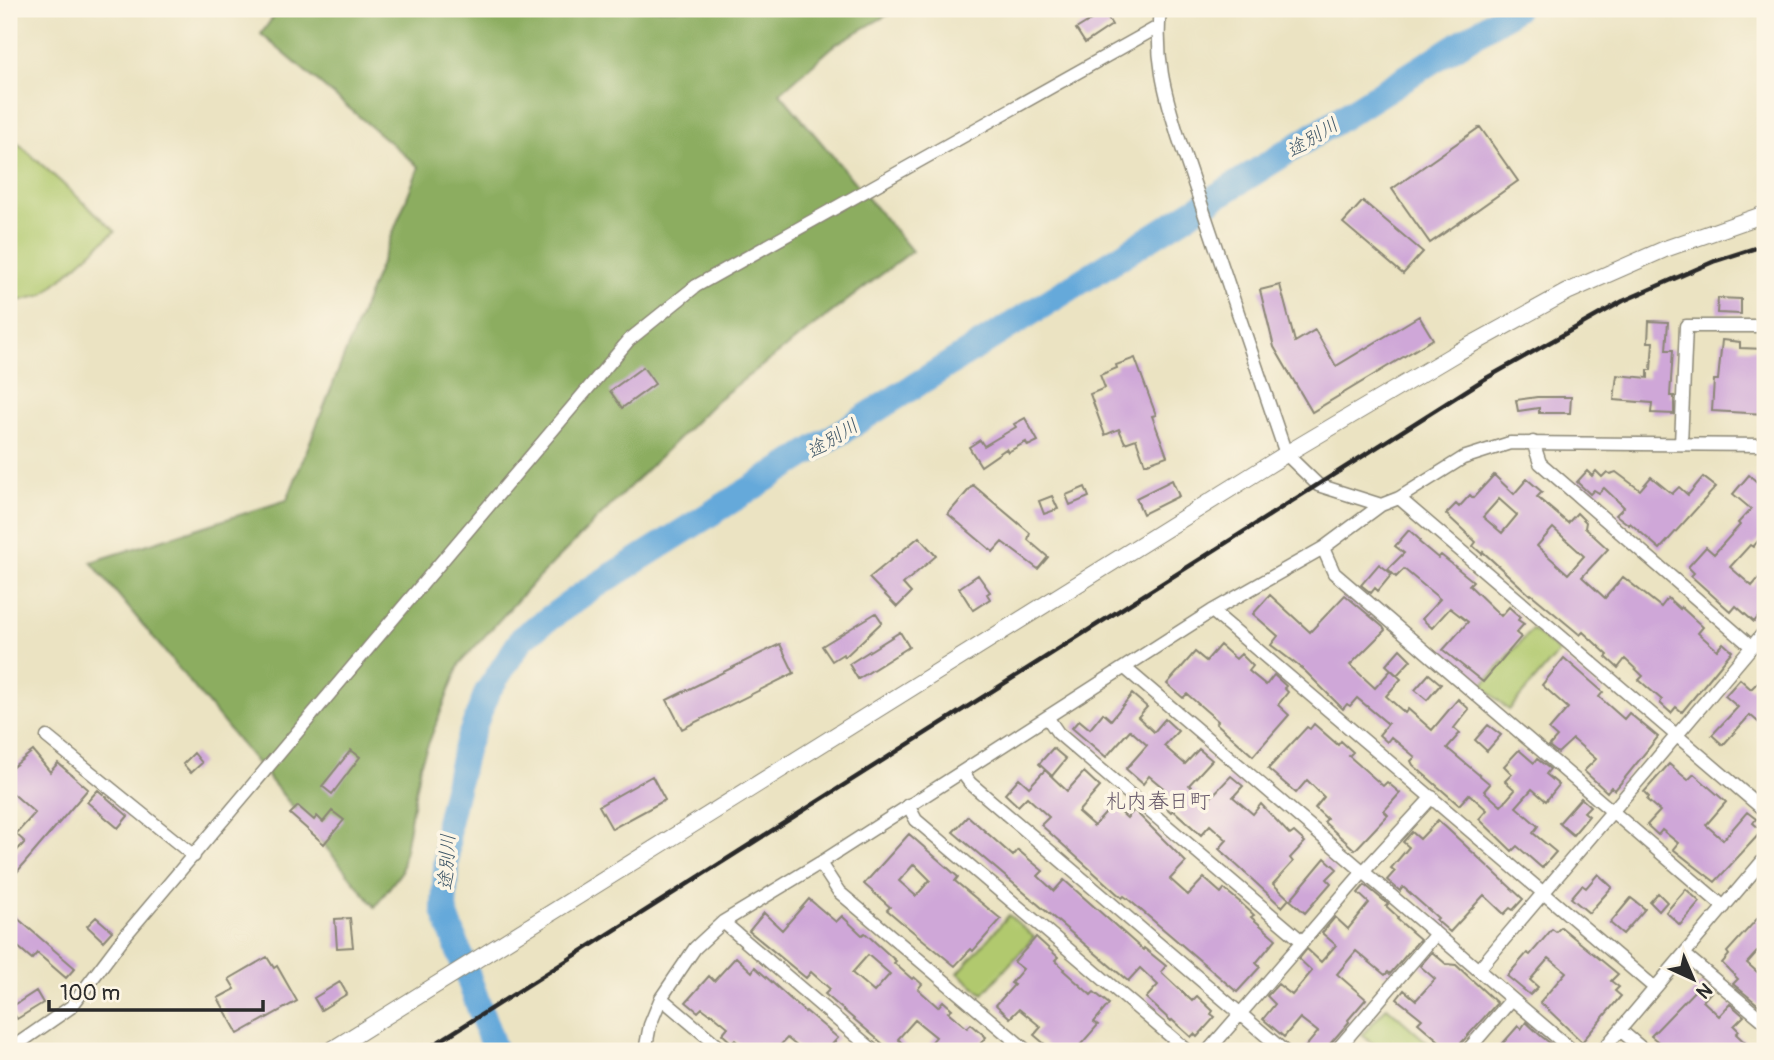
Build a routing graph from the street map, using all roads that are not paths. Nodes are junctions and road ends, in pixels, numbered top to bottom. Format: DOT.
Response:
graph roads {
  1 [pos="1160,9"];
  2 [pos="1158,27"];
  3 [pos="1765,214"];
  4 [pos="1765,326"];
  5 [pos="1533,442"];
  6 [pos="1681,444"];
  7 [pos="1765,445"];
  8 [pos="1286,454"];
  9 [pos="1399,498"];
  10 [pos="1381,505"];
  11 [pos="1323,548"];
  12 [pos="1212,611"];
  13 [pos="1765,631"];
  14 [pos="1752,647"];
  15 [pos="1125,668"];
  16 [pos="1047,717"];
  17 [pos="1677,734"];
  18 [pos="47,737"];
  19 [pos="962,772"];
  20 [pos="1432,797"];
  21 [pos="908,806"];
  22 [pos="1613,811"];
  23 [pos="1765,811"];
  24 [pos="194,856"];
  25 [pos="1765,858"];
  26 [pos="820,863"];
  27 [pos="1363,872"];
  28 [pos="1543,892"];
  29 [pos="1724,907"];
  30 [pos="723,922"];
  31 [pos="1436,934"];
  32 [pos="1303,942"];
  33 [pos="1684,954"];
  34 [pos="1478,970"];
  35 [pos="1655,988"];
  36 [pos="661,998"];
  37 [pos="1512,999"];
  38 [pos="1240,1014"];
  39 [pos="1765,1020"];
  40 [pos="1620,1030"];
  41 [pos="9,1051"];
  42 [pos="330,1051"];
  43 [pos="645,1051"];
  44 [pos="724,1051"];
  45 [pos="874,1051"];
  46 [pos="1027,1051"];
  47 [pos="1188,1051"];
  48 [pos="1208,1051"];
  49 [pos="1284,1051"];
  50 [pos="1336,1051"];
  51 [pos="1467,1051"];
  52 [pos="1573,1051"];
  53 [pos="1602,1051"];
  54 [pos="1645,1051"];
  1 -- 2 [label="street"];
  2 -- 8 [label="street"];
  2 -- 24 [label="street"];
  3 -- 8 [label="street"];
  4 -- 6 [label="street"];
  5 -- 6 [label="street"];
  5 -- 9 [label="street"];
  5 -- 14 [label="street"];
  6 -- 7 [label="street"];
  8 -- 10 [label="street"];
  8 -- 42 [label="street"];
  9 -- 10 [label="street"];
  9 -- 17 [label="street"];
  10 -- 11 [label="street"];
  11 -- 12 [label="street"];
  11 -- 22 [label="street"];
  12 -- 15 [label="street"];
  12 -- 20 [label="street"];
  13 -- 14 [label="street"];
  14 -- 17 [label="street"];
  15 -- 16 [label="street"];
  15 -- 27 [label="street"];
  16 -- 19 [label="street"];
  16 -- 32 [label="street"];
  17 -- 22 [label="street"];
  17 -- 23 [label="street"];
  18 -- 24 [label="street"];
  19 -- 21 [label="street"];
  19 -- 38 [label="street"];
  20 -- 27 [label="street"];
  20 -- 28 [label="street"];
  21 -- 26 [label="street"];
  21 -- 47 [label="street"];
  22 -- 28 [label="street"];
  22 -- 29 [label="street"];
  24 -- 41 [label="street"];
  25 -- 29 [label="street"];
  26 -- 30 [label="street"];
  26 -- 46 [label="street"];
  27 -- 31 [label="street"];
  27 -- 32 [label="street"];
  28 -- 34 [label="street"];
  28 -- 35 [label="street"];
  29 -- 33 [label="street"];
  30 -- 36 [label="street"];
  30 -- 45 [label="street"];
  31 -- 34 [label="street"];
  31 -- 50 [label="street"];
  32 -- 38 [label="street"];
  33 -- 35 [label="street"];
  33 -- 39 [label="street"];
  34 -- 37 [label="street"];
  35 -- 40 [label="street"];
  36 -- 43 [label="street"];
  36 -- 44 [label="street"];
  37 -- 51 [label="street"];
  37 -- 52 [label="street"];
  38 -- 48 [label="street"];
  38 -- 49 [label="street"];
  40 -- 53 [label="street"];
  40 -- 54 [label="street"];
}
